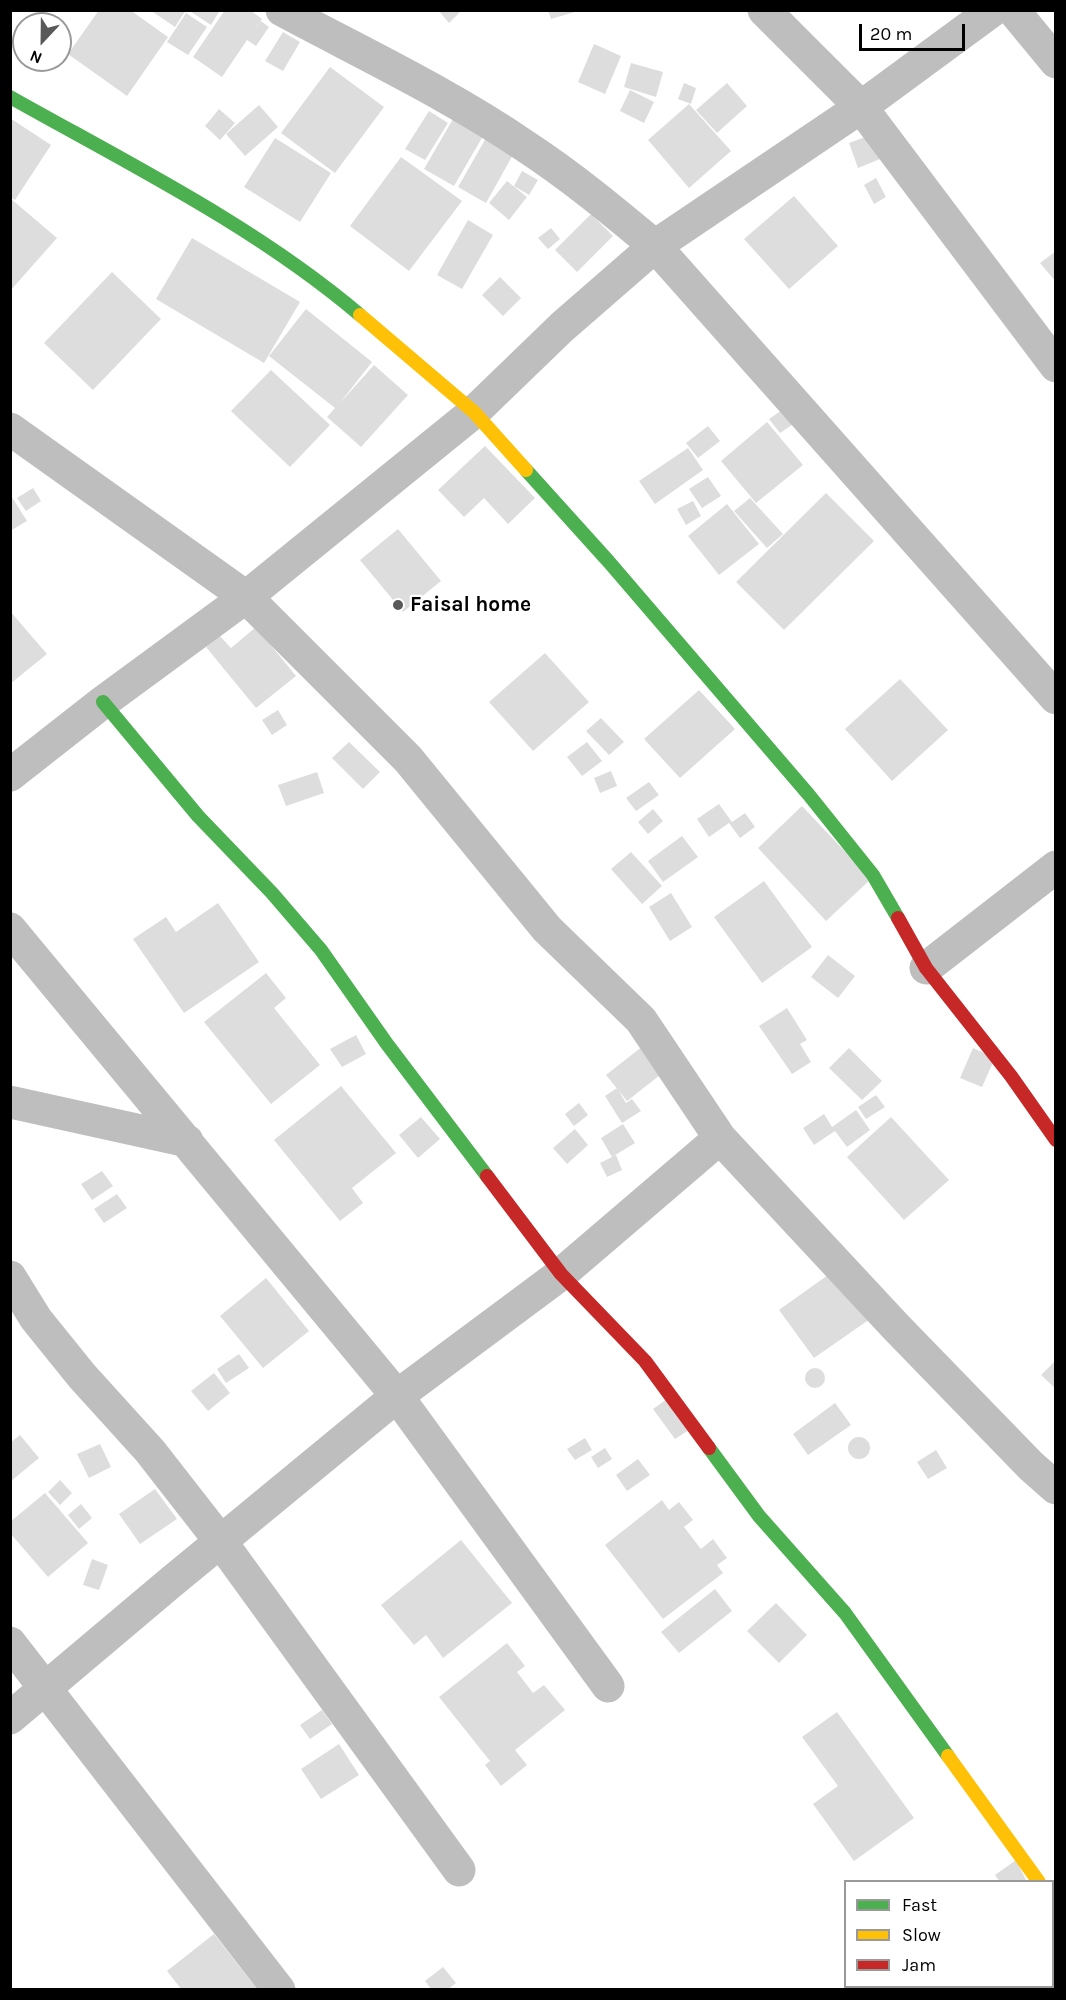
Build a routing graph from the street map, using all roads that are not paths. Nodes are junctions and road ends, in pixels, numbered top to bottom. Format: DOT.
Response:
graph roads {
  1 [pos="282,10"];
  2 [pos="764,10"];
  3 [pos="993,10"];
  4 [pos="1013,10"];
  5 [pos="1056,62"];
  6 [pos="10,97"];
  7 [pos="861,107"];
  8 [pos="655,246"];
  9 [pos="1056,366"];
  10 [pos="474,412"];
  11 [pos="10,429"];
  12 [pos="246,597"];
  13 [pos="1056,698"];
  14 [pos="103,702"];
  15 [pos="10,775"];
  16 [pos="1056,867"];
  17 [pos="10,929"];
  18 [pos="926,968"];
  19 [pos="10,1102"];
  20 [pos="720,1138"];
  21 [pos="1056,1140"];
  22 [pos="187,1141"];
  23 [pos="561,1274"];
  24 [pos="10,1277"];
  25 [pos="398,1395"];
  26 [pos="1056,1488"];
  27 [pos="221,1542"];
  28 [pos="10,1643"];
  29 [pos="608,1686"];
  30 [pos="46,1689"];
  31 [pos="10,1718"];
  32 [pos="459,1870"];
  33 [pos="1038,1880"];
  34 [pos="279,1989"];
  1 -- 8 [label="street"];
  2 -- 7 [label="street"];
  3 -- 7 [label="street"];
  4 -- 5 [label="street"];
  6 -- 10 [label="street"];
  7 -- 8 [label="street"];
  7 -- 9 [label="street"];
  8 -- 10 [label="street"];
  8 -- 13 [label="street"];
  10 -- 12 [label="street"];
  10 -- 18 [label="street"];
  11 -- 12 [label="street"];
  12 -- 14 [label="street"];
  12 -- 20 [label="street"];
  14 -- 15 [label="street"];
  14 -- 23 [label="street"];
  16 -- 18 [label="street"];
  17 -- 22 [label="street"];
  18 -- 21 [label="street"];
  19 -- 22 [label="street"];
  20 -- 23 [label="street"];
  20 -- 26 [label="street"];
  22 -- 25 [label="street"];
  23 -- 25 [label="street"];
  23 -- 33 [label="street"];
  24 -- 27 [label="street"];
  25 -- 27 [label="street"];
  25 -- 29 [label="street"];
  27 -- 30 [label="street"];
  27 -- 32 [label="street"];
  28 -- 30 [label="street"];
  30 -- 31 [label="street"];
  30 -- 34 [label="street"];
}
